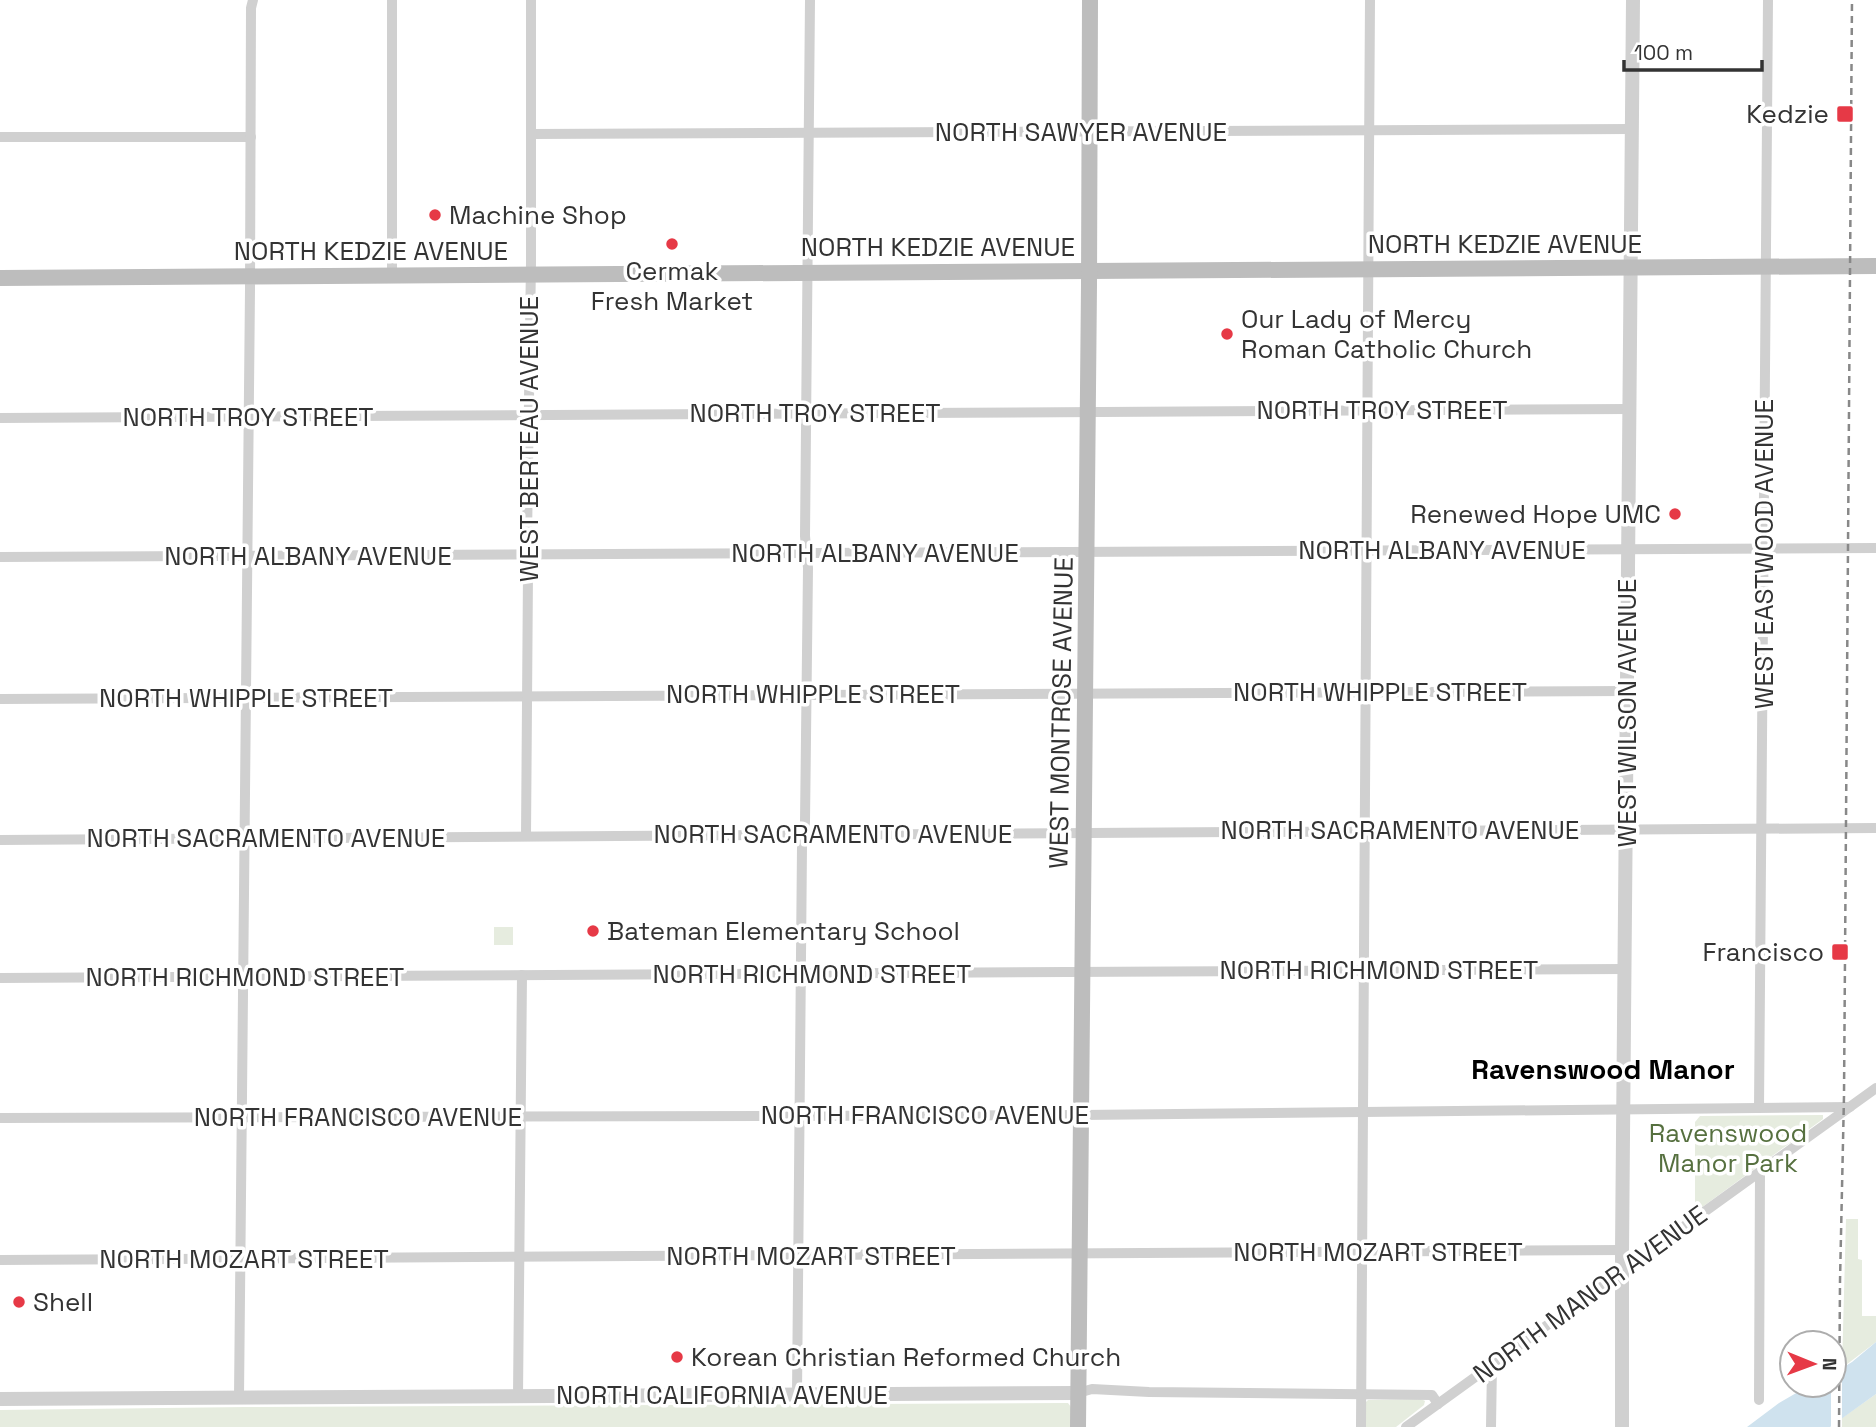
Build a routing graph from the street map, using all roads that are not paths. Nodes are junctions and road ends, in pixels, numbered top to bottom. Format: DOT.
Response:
graph roads {
  1 [pos="253,0"];
  2 [pos="392,0"];
  3 [pos="531,0"];
  4 [pos="810,0"];
  5 [pos="1090,0"];
  6 [pos="1370,0"];
  7 [pos="1633,0"];
  8 [pos="1768,0"];
  9 [pos="1632,129"];
  10 [pos="1369,130"];
  11 [pos="809,132"];
  12 [pos="1090,132"];
  13 [pos="531,134"];
  14 [pos="0,137"];
  15 [pos="251,137"];
  16 [pos="1876,266"];
  17 [pos="1766,267"];
  18 [pos="1630,268"];
  19 [pos="1369,269"];
  20 [pos="1090,271"];
  21 [pos="808,273"];
  22 [pos="392,275"];
  23 [pos="531,275"];
  24 [pos="250,276"];
  25 [pos="0,278"];
  26 [pos="1629,409"];
  27 [pos="1368,411"];
  28 [pos="1088,412"];
  29 [pos="807,413"];
  30 [pos="528,414"];
  31 [pos="249,416"];
  32 [pos="0,418"];
  33 [pos="1876,548"];
  34 [pos="1764,549"];
  35 [pos="1628,550"];
  36 [pos="1367,551"];
  37 [pos="1087,552"];
  38 [pos="806,553"];
  39 [pos="527,555"];
  40 [pos="247,556"];
  41 [pos="0,557"];
  42 [pos="1627,691"];
  43 [pos="1085,692"];
  44 [pos="1367,692"];
  45 [pos="806,694"];
  46 [pos="527,696"];
  47 [pos="246,698"];
  48 [pos="0,699"];
  49 [pos="1761,828"];
  50 [pos="1876,828"];
  51 [pos="1626,829"];
  52 [pos="1366,831"];
  53 [pos="1084,832"];
  54 [pos="803,834"];
  55 [pos="526,836"];
  56 [pos="244,838"];
  57 [pos="0,840"];
  58 [pos="1624,969"];
  59 [pos="1365,971"];
  60 [pos="1082,972"];
  61 [pos="800,974"];
  62 [pos="522,975"];
  63 [pos="243,977"];
  64 [pos="0,978"];
  65 [pos="1876,1088"];
  66 [pos="1850,1107"];
  67 [pos="1759,1108"];
  68 [pos="1623,1110"];
  69 [pos="1364,1112"];
  70 [pos="1081,1115"];
  71 [pos="520,1116"];
  72 [pos="799,1116"];
  73 [pos="242,1117"];
  74 [pos="0,1118"];
  75 [pos="1760,1172"];
  76 [pos="1622,1250"];
  77 [pos="1363,1252"];
  78 [pos="1079,1254"];
  79 [pos="798,1256"];
  80 [pos="519,1257"];
  81 [pos="240,1259"];
  82 [pos="0,1260"];
  83 [pos="1622,1271"];
  84 [pos="1492,1364"];
  85 [pos="1078,1393"];
  86 [pos="1362,1393"];
  87 [pos="797,1395"];
  88 [pos="518,1396"];
  89 [pos="239,1397"];
  90 [pos="0,1399"];
  91 [pos="1759,1400"];
  92 [pos="1438,1404"];
  93 [pos="1078,1427"];
  94 [pos="1361,1427"];
  95 [pos="1406,1427"];
  96 [pos="1491,1427"];
  97 [pos="1622,1427"];
  1 -- 15 [label="street"];
  2 -- 22 [label="street"];
  3 -- 13 [label="street, WEST BERTEAU AVENUE"];
  4 -- 11 [label="street"];
  5 -- 12 [label="main road, WEST MONTROSE AVENUE"];
  6 -- 10 [label="street"];
  7 -- 9 [label="street, WEST WILSON AVENUE"];
  8 -- 17 [label="street, WEST EASTWOOD AVENUE"];
  9 -- 10 [label="street, NORTH SAWYER AVENUE"];
  9 -- 18 [label="street, WEST WILSON AVENUE"];
  10 -- 12 [label="street, NORTH SAWYER AVENUE"];
  10 -- 19 [label="street"];
  11 -- 12 [label="street, NORTH SAWYER AVENUE"];
  11 -- 13 [label="street, NORTH SAWYER AVENUE"];
  11 -- 21 [label="street"];
  12 -- 20 [label="main road, WEST MONTROSE AVENUE"];
  13 -- 23 [label="street, WEST BERTEAU AVENUE"];
  14 -- 15 [label="street"];
  15 -- 24 [label="street"];
  16 -- 17 [label="main road, NORTH KEDZIE AVENUE"];
  17 -- 18 [label="main road, NORTH KEDZIE AVENUE"];
  17 -- 34 [label="street, WEST EASTWOOD AVENUE"];
  18 -- 19 [label="main road, NORTH KEDZIE AVENUE"];
  18 -- 26 [label="street, WEST WILSON AVENUE"];
  19 -- 20 [label="main road, NORTH KEDZIE AVENUE"];
  19 -- 27 [label="street"];
  20 -- 21 [label="main road, NORTH KEDZIE AVENUE"];
  20 -- 28 [label="main road, WEST MONTROSE AVENUE"];
  21 -- 23 [label="main road, NORTH KEDZIE AVENUE"];
  21 -- 29 [label="street"];
  22 -- 23 [label="main road, NORTH KEDZIE AVENUE"];
  22 -- 24 [label="main road, NORTH KEDZIE AVENUE"];
  23 -- 30 [label="street, WEST BERTEAU AVENUE"];
  24 -- 25 [label="main road, NORTH KEDZIE AVENUE"];
  24 -- 31 [label="street"];
  26 -- 27 [label="street, NORTH TROY STREET"];
  26 -- 35 [label="street, WEST WILSON AVENUE"];
  27 -- 28 [label="street, NORTH TROY STREET"];
  27 -- 36 [label="street"];
  28 -- 29 [label="street, NORTH TROY STREET"];
  28 -- 37 [label="main road, WEST MONTROSE AVENUE"];
  29 -- 30 [label="street, NORTH TROY STREET"];
  29 -- 38 [label="street"];
  30 -- 31 [label="street, NORTH TROY STREET"];
  30 -- 39 [label="street, WEST BERTEAU AVENUE"];
  31 -- 32 [label="street, NORTH TROY STREET"];
  31 -- 40 [label="street"];
  33 -- 34 [label="street, NORTH ALBANY AVENUE"];
  34 -- 35 [label="street, NORTH ALBANY AVENUE"];
  34 -- 49 [label="street, WEST EASTWOOD AVENUE"];
  35 -- 36 [label="street, NORTH ALBANY AVENUE"];
  35 -- 42 [label="street, WEST WILSON AVENUE"];
  36 -- 37 [label="street, NORTH ALBANY AVENUE"];
  36 -- 44 [label="street"];
  37 -- 38 [label="street, NORTH ALBANY AVENUE"];
  37 -- 43 [label="main road, WEST MONTROSE AVENUE"];
  38 -- 39 [label="street, NORTH ALBANY AVENUE"];
  38 -- 45 [label="street"];
  39 -- 40 [label="street, NORTH ALBANY AVENUE"];
  39 -- 46 [label="street, WEST BERTEAU AVENUE"];
  40 -- 41 [label="street, NORTH ALBANY AVENUE"];
  40 -- 47 [label="street"];
  42 -- 44 [label="street, NORTH WHIPPLE STREET"];
  42 -- 51 [label="street, WEST WILSON AVENUE"];
  43 -- 44 [label="street, NORTH WHIPPLE STREET"];
  43 -- 45 [label="street, NORTH WHIPPLE STREET"];
  43 -- 53 [label="main road, WEST MONTROSE AVENUE"];
  44 -- 52 [label="street"];
  45 -- 46 [label="street, NORTH WHIPPLE STREET"];
  45 -- 54 [label="street"];
  46 -- 47 [label="street, NORTH WHIPPLE STREET"];
  46 -- 55 [label="street, WEST BERTEAU AVENUE"];
  47 -- 48 [label="street, NORTH WHIPPLE STREET"];
  47 -- 56 [label="street"];
  49 -- 50 [label="street, NORTH SACRAMENTO AVENUE"];
  49 -- 51 [label="street, NORTH SACRAMENTO AVENUE"];
  49 -- 67 [label="street, WEST EASTWOOD AVENUE"];
  51 -- 52 [label="street, NORTH SACRAMENTO AVENUE"];
  51 -- 58 [label="street, WEST WILSON AVENUE"];
  52 -- 53 [label="street, NORTH SACRAMENTO AVENUE"];
  52 -- 59 [label="street"];
  53 -- 54 [label="street, NORTH SACRAMENTO AVENUE"];
  53 -- 60 [label="main road, WEST MONTROSE AVENUE"];
  54 -- 55 [label="street, NORTH SACRAMENTO AVENUE"];
  54 -- 61 [label="street"];
  55 -- 56 [label="street, NORTH SACRAMENTO AVENUE"];
  56 -- 57 [label="street, NORTH SACRAMENTO AVENUE"];
  56 -- 63 [label="street"];
  58 -- 59 [label="street, NORTH RICHMOND STREET"];
  58 -- 68 [label="street, WEST WILSON AVENUE"];
  59 -- 60 [label="street, NORTH RICHMOND STREET"];
  59 -- 69 [label="street"];
  60 -- 61 [label="street, NORTH RICHMOND STREET"];
  60 -- 70 [label="main road, WEST MONTROSE AVENUE"];
  61 -- 62 [label="street, NORTH RICHMOND STREET"];
  61 -- 72 [label="street"];
  62 -- 63 [label="street, NORTH RICHMOND STREET"];
  62 -- 71 [label="street"];
  63 -- 64 [label="street, NORTH RICHMOND STREET"];
  63 -- 73 [label="street"];
  65 -- 66 [label="street, NORTH MANOR AVENUE"];
  66 -- 67 [label="street, NORTH FRANCISCO AVENUE"];
  66 -- 75 [label="street, NORTH MANOR AVENUE"];
  67 -- 68 [label="street, NORTH FRANCISCO AVENUE"];
  68 -- 69 [label="street, NORTH FRANCISCO AVENUE"];
  68 -- 76 [label="street, WEST WILSON AVENUE"];
  69 -- 70 [label="street, NORTH FRANCISCO AVENUE"];
  69 -- 77 [label="street"];
  70 -- 72 [label="street, NORTH FRANCISCO AVENUE"];
  70 -- 78 [label="main road, WEST MONTROSE AVENUE"];
  71 -- 72 [label="street, NORTH FRANCISCO AVENUE"];
  71 -- 73 [label="street, NORTH FRANCISCO AVENUE"];
  71 -- 80 [label="street"];
  72 -- 79 [label="street"];
  73 -- 74 [label="street, NORTH FRANCISCO AVENUE"];
  73 -- 81 [label="street"];
  75 -- 83 [label="street, NORTH MANOR AVENUE"];
  75 -- 91 [label="street"];
  76 -- 77 [label="street, NORTH MOZART STREET"];
  76 -- 83 [label="street, WEST WILSON AVENUE"];
  77 -- 78 [label="street, NORTH MOZART STREET"];
  77 -- 86 [label="street"];
  78 -- 79 [label="street, NORTH MOZART STREET"];
  78 -- 85 [label="main road, WEST MONTROSE AVENUE"];
  79 -- 80 [label="street, NORTH MOZART STREET"];
  79 -- 87 [label="street"];
  80 -- 81 [label="street, NORTH MOZART STREET"];
  80 -- 88 [label="street"];
  81 -- 82 [label="street, NORTH MOZART STREET"];
  81 -- 89 [label="street"];
  83 -- 84 [label="street, NORTH MANOR AVENUE"];
  83 -- 97 [label="street, WEST WILSON AVENUE"];
  84 -- 92 [label="street, NORTH MANOR AVENUE"];
  84 -- 96 [label="street"];
  85 -- 86 [label="street, NORTH CALIFORNIA AVENUE"];
  85 -- 87 [label="street, NORTH CALIFORNIA AVENUE"];
  85 -- 93 [label="main road, WEST MONTROSE AVENUE"];
  86 -- 92 [label="street, NORTH CALIFORNIA AVENUE"];
  86 -- 94 [label="street"];
  87 -- 88 [label="street, NORTH CALIFORNIA AVENUE"];
  88 -- 89 [label="street, NORTH CALIFORNIA AVENUE"];
  89 -- 90 [label="street, NORTH CALIFORNIA AVENUE"];
  92 -- 95 [label="street, NORTH MANOR AVENUE"];
}
